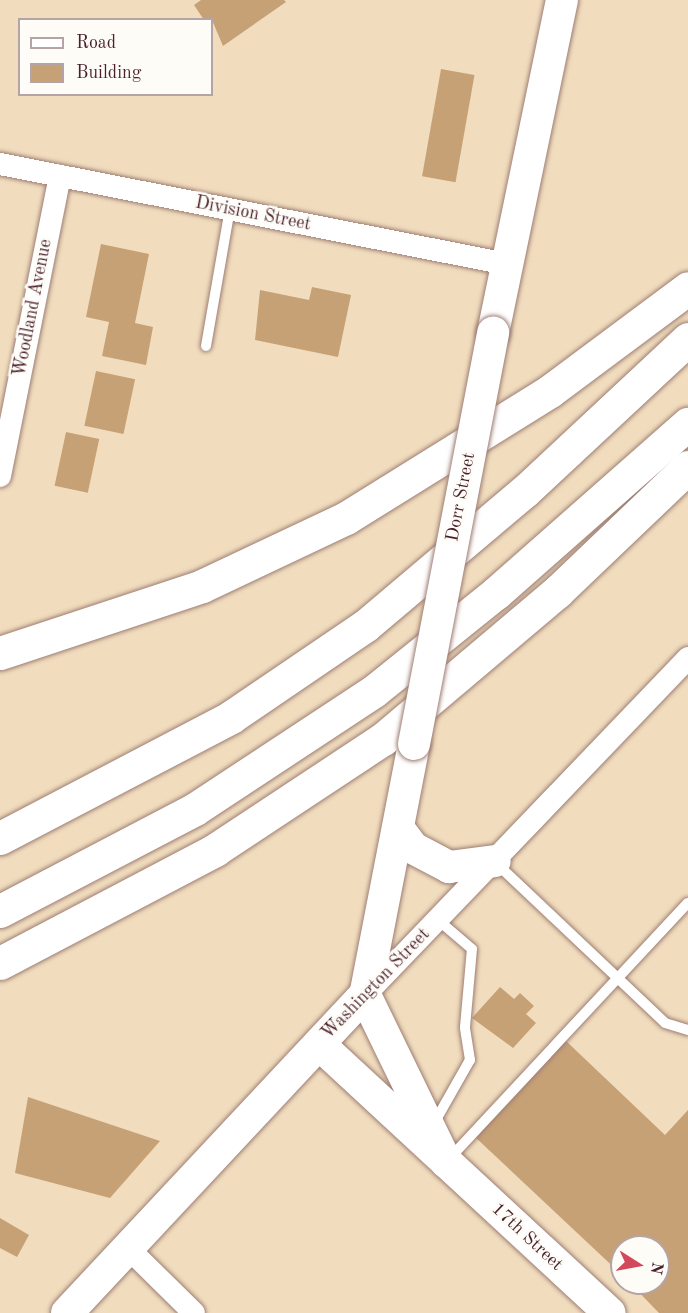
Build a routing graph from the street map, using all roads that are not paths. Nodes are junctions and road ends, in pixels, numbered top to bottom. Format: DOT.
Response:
graph roads {
  1 [pos="562,0"];
  2 [pos="0,164"];
  3 [pos="60,176"];
  4 [pos="230,209"];
  5 [pos="507,264"];
  6 [pos="688,288"];
  7 [pos="688,339"];
  8 [pos="206,346"];
  9 [pos="688,424"];
  10 [pos="688,467"];
  11 [pos="0,476"];
  12 [pos="0,653"];
  13 [pos="688,658"];
  14 [pos="398,828"];
  15 [pos="0,838"];
  16 [pos="495,861"];
  17 [pos="688,903"];
  18 [pos="0,911"];
  19 [pos="438,920"];
  20 [pos="0,963"];
  21 [pos="618,978"];
  22 [pos="365,995"];
  23 [pos="688,1030"];
  24 [pos="319,1044"];
  25 [pos="434,1145"];
  26 [pos="129,1249"];
  27 [pos="67,1313"];
  28 [pos="194,1313"];
  29 [pos="609,1313"];
  1 -- 5 [label="main road, Dorr Street"];
  2 -- 3 [label="street, Division Street"];
  3 -- 4 [label="street, Division Street"];
  3 -- 11 [label="street, Woodland Avenue"];
  4 -- 5 [label="street, Division Street"];
  4 -- 8 [label="lane"];
  5 -- 14 [label="main road, Dorr Street, bridge"];
  6 -- 12 [label="highway"];
  7 -- 15 [label="highway"];
  9 -- 18 [label="highway"];
  10 -- 20 [label="highway"];
  13 -- 16 [label="street, Washington Street"];
  14 -- 16 [label="main road"];
  14 -- 22 [label="main road, Dorr Street"];
  16 -- 19 [label="street, Washington Street"];
  16 -- 21 [label="lane"];
  17 -- 21 [label="lane"];
  19 -- 22 [label="street, Washington Street"];
  19 -- 25 [label="lane"];
  21 -- 23 [label="lane"];
  21 -- 25 [label="lane"];
  22 -- 24 [label="main road, Washington Street"];
  22 -- 25 [label="main road, 17th Street"];
  24 -- 25 [label="main road, 17th Street"];
  24 -- 26 [label="main road, Washington Street"];
  25 -- 29 [label="main road, 17th Street"];
  26 -- 27 [label="main road, Washington Street"];
  26 -- 28 [label="street"];
}
